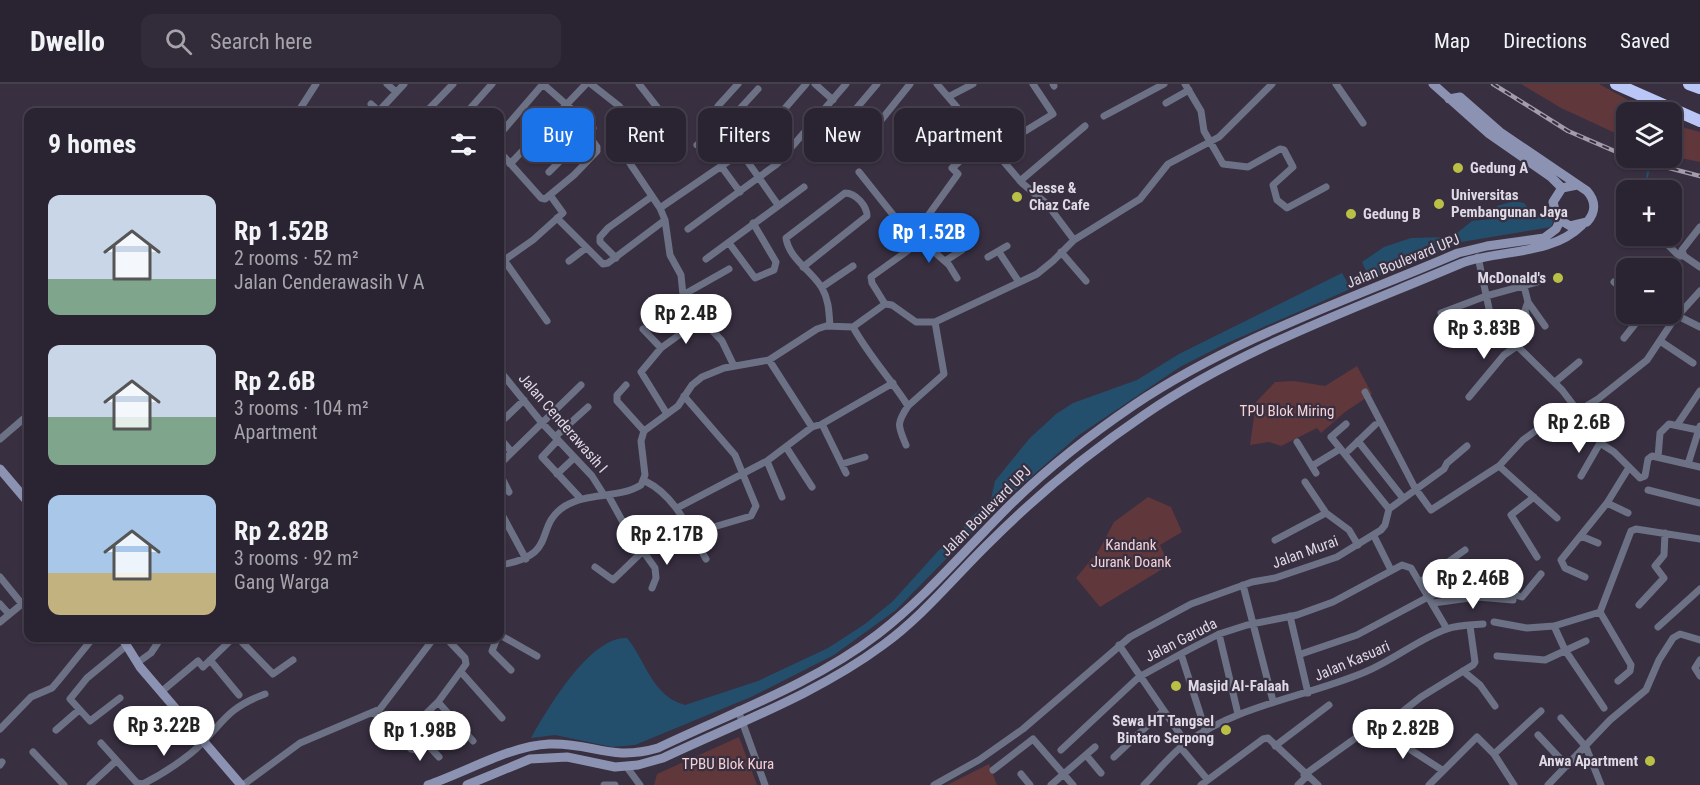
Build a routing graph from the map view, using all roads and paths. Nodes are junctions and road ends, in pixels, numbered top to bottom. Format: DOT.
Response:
graph roads {
  1 [pos="316,84"];
  2 [pos="387,84"];
  3 [pos="404,84"];
  4 [pos="453,84"];
  5 [pos="492,84"];
  6 [pos="543,84"];
  7 [pos="586,84"];
  8 [pos="591,84"];
  9 [pos="640,84"];
  10 [pos="738,84"];
  11 [pos="806,84"];
  12 [pos="815,84"];
  13 [pos="846,84"];
  14 [pos="877,84"];
  15 [pos="910,84"];
  16 [pos="937,84"];
  17 [pos="974,84"];
  18 [pos="1033,84"];
  19 [pos="1164,84"];
  20 [pos="1272,84"];
  21 [pos="1336,84"];
  22 [pos="1433,84"];
  23 [pos="1616,84"];
  24 [pos="1689,84"];
  25 [pos="1187,87"];
  26 [pos="1700,88"];
  27 [pos="758,89"];
  28 [pos="396,92"];
  29 [pos="948,97"];
  30 [pos="1449,99"];
  31 [pos="833,100"];
  32 [pos="1166,103"];
  33 [pos="370,104"];
  34 [pos="567,105"];
  35 [pos="718,106"];
  36 [pos="301,108"];
  37 [pos="374,108"];
  38 [pos="382,108"];
  39 [pos="430,108"];
  40 [pos="471,108"];
  41 [pos="570,108"];
  42 [pos="621,108"];
  43 [pos="658,108"];
  44 [pos="741,108"];
  45 [pos="786,108"];
  46 [pos="857,108"];
  47 [pos="957,108"];
  48 [pos="1104,116"];
  49 [pos="882,119"];
  50 [pos="1700,121"];
  51 [pos="1363,123"];
  52 [pos="1085,126"];
  53 [pos="504,129"];
  54 [pos="1024,132"];
  55 [pos="594,140"];
  56 [pos="1209,143"];
  57 [pos="594,154"];
  58 [pos="504,157"];
  59 [pos="559,162"];
  60 [pos="586,162"];
  61 [pos="629,162"];
  62 [pos="727,162"];
  63 [pos="748,162"];
  64 [pos="959,162"];
  65 [pos="1004,162"];
  66 [pos="510,164"];
  67 [pos="721,166"];
  68 [pos="549,172"];
  69 [pos="859,172"];
  70 [pos="759,179"];
  71 [pos="1020,181"];
  72 [pos="1577,185"];
  73 [pos="804,187"];
  74 [pos="1326,188"];
  75 [pos="1562,188"];
  76 [pos="740,192"];
  77 [pos="550,195"];
  78 [pos="651,197"];
  79 [pos="778,205"];
  80 [pos="660,208"];
  81 [pos="557,218"];
  82 [pos="665,220"];
  83 [pos="947,220"];
  84 [pos="1560,221"];
  85 [pos="753,223"];
  86 [pos="1582,225"];
  87 [pos="1700,227"];
  88 [pos="688,229"];
  89 [pos="916,236"];
  90 [pos="1074,240"];
  91 [pos="729,243"];
  92 [pos="1007,246"];
  93 [pos="1668,246"];
  94 [pos="586,248"];
  95 [pos="999,252"];
  96 [pos="1062,252"];
  97 [pos="1684,256"];
  98 [pos="988,257"];
  99 [pos="1478,257"];
  100 [pos="615,258"];
  101 [pos="706,259"];
  102 [pos="504,260"];
  103 [pos="569,261"];
  104 [pos="945,261"];
  105 [pos="504,264"];
  106 [pos="853,266"];
  107 [pos="803,267"];
  108 [pos="1700,267"];
  109 [pos="729,269"];
  110 [pos="957,279"];
  111 [pos="1086,281"];
  112 [pos="1019,282"];
  113 [pos="1537,282"];
  114 [pos="1524,286"];
  115 [pos="822,287"];
  116 [pos="1700,291"];
  117 [pos="1361,294"];
  118 [pos="683,295"];
  119 [pos="1486,296"];
  120 [pos="1528,302"];
  121 [pos="885,304"];
  122 [pos="1365,304"];
  123 [pos="1682,311"];
  124 [pos="1442,313"];
  125 [pos="701,319"];
  126 [pos="1682,320"];
  127 [pos="547,321"];
  128 [pos="935,322"];
  129 [pos="1635,324"];
  130 [pos="1672,324"];
  131 [pos="830,326"];
  132 [pos="1545,326"];
  133 [pos="853,327"];
  134 [pos="1700,327"];
  135 [pos="643,329"];
  136 [pos="1494,332"];
  137 [pos="1505,333"];
  138 [pos="1531,334"];
  139 [pos="1624,338"];
  140 [pos="1660,341"];
  141 [pos="1517,346"];
  142 [pos="661,348"];
  143 [pos="770,360"];
  144 [pos="1579,362"];
  145 [pos="1693,363"];
  146 [pos="734,366"];
  147 [pos="504,376"];
  148 [pos="1555,382"];
  149 [pos="893,383"];
  150 [pos="581,385"];
  151 [pos="626,385"];
  152 [pos="1700,391"];
  153 [pos="1365,392"];
  154 [pos="684,396"];
  155 [pos="1468,397"];
  156 [pos="524,400"];
  157 [pos="1697,401"];
  158 [pos="588,406"];
  159 [pos="908,406"];
  160 [pos="1578,411"];
  161 [pos="667,414"];
  162 [pos="24,418"];
  163 [pos="504,419"];
  164 [pos="542,423"];
  165 [pos="822,424"];
  166 [pos="1346,424"];
  167 [pos="1677,424"];
  168 [pos="1375,425"];
  169 [pos="812,427"];
  170 [pos="1699,428"];
  171 [pos="644,431"];
  172 [pos="0,439"];
  173 [pos="556,439"];
  174 [pos="1359,441"];
  175 [pos="1297,442"];
  176 [pos="504,443"];
  177 [pos="906,445"];
  178 [pos="1467,446"];
  179 [pos="786,447"];
  180 [pos="509,449"];
  181 [pos="1340,449"];
  182 [pos="1349,450"];
  183 [pos="865,457"];
  184 [pos="1658,457"];
  185 [pos="504,460"];
  186 [pos="572,460"];
  187 [pos="767,461"];
  188 [pos="842,464"];
  189 [pos="1688,464"];
  190 [pos="1311,466"];
  191 [pos="1499,466"];
  192 [pos="1700,467"];
  193 [pos="0,469"];
  194 [pos="1628,469"];
  195 [pos="744,472"];
  196 [pos="846,473"];
  197 [pos="1316,473"];
  198 [pos="557,474"];
  199 [pos="1581,476"];
  200 [pos="504,481"];
  201 [pos="645,481"];
  202 [pos="1305,482"];
  203 [pos="812,487"];
  204 [pos="1415,488"];
  205 [pos="1648,490"];
  206 [pos="510,492"];
  207 [pos="606,495"];
  208 [pos="24,497"];
  209 [pos="782,497"];
  210 [pos="1534,497"];
  211 [pos="1403,498"];
  212 [pos="581,499"];
  213 [pos="1607,503"];
  214 [pos="1700,503"];
  215 [pos="677,508"];
  216 [pos="1389,509"];
  217 [pos="1326,513"];
  218 [pos="1628,513"];
  219 [pos="504,518"];
  220 [pos="1557,518"];
  221 [pos="717,526"];
  222 [pos="1665,533"];
  223 [pos="1374,536"];
  224 [pos="1581,536"];
  225 [pos="1700,539"];
  226 [pos="1275,540"];
  227 [pos="1598,543"];
  228 [pos="1358,545"];
  229 [pos="1465,550"];
  230 [pos="643,551"];
  231 [pos="1537,557"];
  232 [pos="526,559"];
  233 [pos="706,559"];
  234 [pos="504,564"];
  235 [pos="595,567"];
  236 [pos="1391,570"];
  237 [pos="1541,574"];
  238 [pos="0,577"];
  239 [pos="1585,577"];
  240 [pos="1420,582"];
  241 [pos="1243,585"];
  242 [pos="652,588"];
  243 [pos="1697,590"];
  244 [pos="1700,598"];
  245 [pos="1431,599"];
  246 [pos="24,600"];
  247 [pos="1513,600"];
  248 [pos="24,602"];
  249 [pos="0,604"];
  250 [pos="1639,604"];
  251 [pos="1600,612"];
  252 [pos="9,614"];
  253 [pos="1290,616"];
  254 [pos="0,622"];
  255 [pos="1494,622"];
  256 [pos="1253,623"];
  257 [pos="1483,624"];
  258 [pos="1470,626"];
  259 [pos="1554,626"];
  260 [pos="1658,627"];
  261 [pos="1447,629"];
  262 [pos="1219,634"];
  263 [pos="504,639"];
  264 [pos="1700,640"];
  265 [pos="1586,641"];
  266 [pos="90,642"];
  267 [pos="124,642"];
  268 [pos="158,642"];
  269 [pos="229,642"];
  270 [pos="242,642"];
  271 [pos="431,642"];
  272 [pos="450,642"];
  273 [pos="496,642"];
  274 [pos="1119,645"];
  275 [pos="1565,650"];
  276 [pos="1181,654"];
  277 [pos="1300,654"];
  278 [pos="537,656"];
  279 [pos="1497,656"];
  280 [pos="210,660"];
  281 [pos="293,660"];
  282 [pos="1700,660"];
  283 [pos="137,663"];
  284 [pos="511,670"];
  285 [pos="1463,671"];
  286 [pos="461,672"];
  287 [pos="1700,676"];
  288 [pos="1139,677"];
  289 [pos="1618,681"];
  290 [pos="161,692"];
  291 [pos="1308,693"];
  292 [pos="265,694"];
  293 [pos="239,695"];
  294 [pos="120,698"];
  295 [pos="1274,700"];
  296 [pos="438,702"];
  297 [pos="1329,705"];
  298 [pos="1495,706"];
  299 [pos="1604,708"];
  300 [pos="79,710"];
  301 [pos="738,710"];
  302 [pos="1163,711"];
  303 [pos="1541,711"];
  304 [pos="374,713"];
  305 [pos="1238,714"];
  306 [pos="502,718"];
  307 [pos="1561,718"];
  308 [pos="743,721"];
  309 [pos="1388,723"];
  310 [pos="411,728"];
  311 [pos="0,729"];
  312 [pos="56,730"];
  313 [pos="1206,732"];
  314 [pos="1538,735"];
  315 [pos="400,739"];
  316 [pos="203,741"];
  317 [pos="473,741"];
  318 [pos="101,743"];
  319 [pos="426,743"];
  320 [pos="1183,746"];
  321 [pos="1275,746"];
  322 [pos="1095,747"];
  323 [pos="1586,747"];
  324 [pos="1061,750"];
  325 [pos="33,752"];
  326 [pos="1494,754"];
  327 [pos="1086,755"];
  328 [pos="439,757"];
  329 [pos="1114,757"];
  330 [pos="116,761"];
  331 [pos="626,766"];
  332 [pos="1567,766"];
  333 [pos="993,770"];
  334 [pos="1442,770"];
  335 [pos="462,773"];
  336 [pos="1101,773"];
  337 [pos="1021,774"];
  338 [pos="1064,774"];
  339 [pos="1305,776"];
  340 [pos="1207,779"];
  341 [pos="449,782"];
  342 [pos="1029,784"];
  343 [pos="64,785"];
  344 [pos="90,785"];
  345 [pos="242,785"];
  346 [pos="428,785"];
  347 [pos="467,785"];
  348 [pos="640,785"];
  349 [pos="765,785"];
  350 [pos="934,785"];
  351 [pos="1051,785"];
  352 [pos="1073,785"];
  353 [pos="1144,785"];
  354 [pos="1201,785"];
  355 [pos="1298,785"];
  356 [pos="1318,785"];
  357 [pos="1429,785"];
  358 [pos="1514,785"];
  359 [pos="1548,785"];
  360 [pos="1601,785"];
  1 -- 36 [label="street"];
  2 -- 28 [label="street"];
  3 -- 28 [label="street"];
  4 -- 39 [label="street"];
  5 -- 40 [label="street"];
  6 -- 34 [label="street"];
  6 -- 53 [label="street"];
  7 -- 34 [label="street"];
  8 -- 42 [label="street"];
  9 -- 43 [label="street"];
  10 -- 35 [label="street"];
  11 -- 45 [label="street"];
  12 -- 31 [label="street"];
  13 -- 31 [label="street"];
  14 -- 46 [label="street"];
  15 -- 49 [label="street"];
  16 -- 29 [label="street"];
  17 -- 29 [label="street"];
  18 -- 54 [label="street"];
  19 -- 48 [label="street"];
  20 -- 56 [label="street"];
  21 -- 51 [label="street"];
  22 -- 30 [label="street"];
  23 -- 50 [label="highway"];
  24 -- 26 [label="highway"];
  25 -- 32 [label="street"];
  25 -- 56 [label="street"];
  27 -- 44 [label="street"];
  28 -- 38 [label="street"];
  29 -- 47 [label="street"];
  30 -- 72 [label="street"];
  30 -- 75 [label="street"];
  31 -- 70 [label="street"];
  33 -- 37 [label="street"];
  34 -- 41 [label="street"];
  34 -- 66 [label="street"];
  52 -- 71 [label="street"];
  55 -- 57 [label="street"];
  56 -- 74 [label="street"];
  56 -- 90 [label="street"];
  58 -- 66 [label="street"];
  59 -- 68 [label="street"];
  60 -- 77 [label="street"];
  61 -- 78 [label="street"];
  62 -- 67 [label="street"];
  63 -- 70 [label="street"];
  64 -- 89 [label="street"];
  65 -- 71 [label="street"];
  66 -- 77 [label="street"];
  67 -- 76 [label="street"];
  67 -- 80 [label="street"];
  69 -- 89 [label="street"];
  70 -- 76 [label="street"];
  70 -- 79 [label="street"];
  71 -- 90 [label="street"];
  72 -- 75 [label="street"];
  72 -- 86 [label="street"];
  73 -- 79 [label="street"];
  75 -- 84 [label="street"];
  76 -- 88 [label="street"];
  77 -- 81 [label="street"];
  78 -- 80 [label="street"];
  78 -- 100 [label="street"];
  79 -- 85 [label="street"];
  80 -- 82 [label="street"];
  81 -- 94 [label="street"];
  81 -- 102 [label="street"];
  82 -- 100 [label="street"];
  82 -- 118 [label="street"];
  83 -- 104 [label="street"];
  84 -- 86 [label="street"];
  84 -- 117 [label="street, Jalan Boulevard UPJ"];
  85 -- 91 [label="street"];
  85 -- 91 [label="street"];
  86 -- 99 [label="street, Jalan Boulevard UPJ"];
  87 -- 97 [label="street"];
  89 -- 104 [label="street"];
  89 -- 121 [label="street"];
  90 -- 96 [label="street"];
  91 -- 101 [label="street"];
  92 -- 95 [label="street"];
  93 -- 97 [label="street"];
  94 -- 100 [label="street"];
  94 -- 103 [label="street"];
  95 -- 98 [label="street"];
  95 -- 112 [label="street"];
  96 -- 111 [label="street"];
  96 -- 112 [label="street"];
  97 -- 108 [label="street"];
  99 -- 119 [label="street"];
  99 -- 122 [label="street, Jalan Boulevard UPJ"];
  104 -- 110 [label="street"];
  105 -- 127 [label="street"];
  106 -- 115 [label="street"];
  107 -- 107 [label="street"];
  107 -- 115 [label="street"];
  109 -- 118 [label="street"];
  112 -- 128 [label="street"];
  113 -- 114 [label="street"];
  114 -- 119 [label="street"];
  114 -- 120 [label="street"];
  115 -- 131 [label="street"];
  116 -- 123 [label="street"];
  117 -- 122 [label="street"];
  117 -- 301 [label="street, Jalan Boulevard UPJ"];
  118 -- 125 [label="street"];
  119 -- 124 [label="street"];
  119 -- 136 [label="street"];
  120 -- 132 [label="street"];
  120 -- 138 [label="street"];
  121 -- 128 [label="street"];
  121 -- 133 [label="street"];
  122 -- 308 [label="street, Jalan Boulevard UPJ"];
  125 -- 142 [label="street"];
  125 -- 146 [label="street"];
  126 -- 134 [label="street"];
  128 -- 159 [label="street"];
  129 -- 139 [label="street"];
  130 -- 140 [label="street"];
  131 -- 133 [label="street"];
  131 -- 143 [label="street"];
  133 -- 149 [label="street"];
  135 -- 142 [label="street"];
  137 -- 141 [label="street"];
  140 -- 145 [label="street"];
  140 -- 160 [label="street"];
  141 -- 148 [label="street"];
  141 -- 155 [label="street"];
  142 -- 161 [label="street"];
  143 -- 146 [label="street"];
  143 -- 169 [label="street"];
  144 -- 148 [label="street"];
  146 -- 154 [label="street"];
  147 -- 156 [label="street, Jalan Cenderawasih I"];
  148 -- 160 [label="street"];
  149 -- 159 [label="street"];
  149 -- 165 [label="street"];
  150 -- 164 [label="street"];
  151 -- 171 [label="street"];
  152 -- 157 [label="street"];
  153 -- 204 [label="street"];
  154 -- 161 [label="street"];
  154 -- 195 [label="street"];
  156 -- 163 [label="street"];
  156 -- 164 [label="street, Jalan Cenderawasih I"];
  157 -- 167 [label="street"];
  158 -- 173 [label="street"];
  159 -- 177 [label="street"];
  160 -- 191 [label="street"];
  161 -- 171 [label="street"];
  162 -- 172 [label="street"];
  164 -- 173 [label="street, Jalan Cenderawasih I"];
  164 -- 185 [label="street"];
  165 -- 169 [label="street"];
  165 -- 188 [label="street"];
  166 -- 181 [label="street"];
  167 -- 170 [label="street"];
  167 -- 184 [label="street"];
  168 -- 174 [label="street"];
  169 -- 179 [label="street"];
  170 -- 189 [label="street"];
  171 -- 201 [label="street"];
  173 -- 198 [label="street"];
  173 -- 207 [label="street, Jalan Cenderawasih I"];
  174 -- 182 [label="street"];
  174 -- 211 [label="street"];
  175 -- 190 [label="street"];
  176 -- 180 [label="street"];
  178 -- 204 [label="street"];
  179 -- 187 [label="street"];
  179 -- 203 [label="street"];
  181 -- 190 [label="street"];
  181 -- 216 [label="street"];
  183 -- 188 [label="street"];
  184 -- 189 [label="street"];
  184 -- 194 [label="street"];
  186 -- 198 [label="street"];
  187 -- 195 [label="street"];
  187 -- 209 [label="street"];
  188 -- 196 [label="street"];
  189 -- 192 [label="street"];
  190 -- 197 [label="street"];
  191 -- 204 [label="street"];
  191 -- 210 [label="street"];
  193 -- 208 [label="street"];
  194 -- 199 [label="street"];
  194 -- 213 [label="street"];
  195 -- 215 [label="street"];
  195 -- 221 [label="street"];
  198 -- 212 [label="street"];
  200 -- 206 [label="street"];
  201 -- 207 [label="street"];
  201 -- 215 [label="street"];
  202 -- 217 [label="street"];
  204 -- 211 [label="street"];
  205 -- 214 [label="street"];
  207 -- 212 [label="street"];
  207 -- 230 [label="street, Jalan Cenderawasih I"];
  210 -- 220 [label="street"];
  210 -- 231 [label="street"];
  211 -- 216 [label="street"];
  212 -- 232 [label="street"];
  213 -- 218 [label="street"];
  213 -- 224 [label="street"];
  215 -- 233 [label="street"];
  216 -- 223 [label="street"];
  217 -- 226 [label="street"];
  217 -- 228 [label="street"];
  219 -- 232 [label="street"];
  222 -- 225 [label="street"];
  222 -- 250 [label="street"];
  222 -- 251 [label="street"];
  223 -- 228 [label="street, Jalan Murai"];
  223 -- 236 [label="street"];
  224 -- 227 [label="street"];
  224 -- 239 [label="street"];
  228 -- 241 [label="street, Jalan Murai"];
  229 -- 240 [label="street"];
  230 -- 235 [label="street"];
  230 -- 242 [label="street, Jalan Cenderawasih I"];
  232 -- 234 [label="street"];
  236 -- 240 [label="street, Jalan Garuda"];
  236 -- 253 [label="street, Jalan Garuda"];
  237 -- 245 [label="street"];
  238 -- 246 [label="street"];
  240 -- 245 [label="street"];
  241 -- 256 [label="street"];
  241 -- 274 [label="street, Jalan Murai"];
  243 -- 244 [label="street"];
  243 -- 260 [label="street"];
  245 -- 247 [label="street"];
  245 -- 261 [label="street"];
  245 -- 277 [label="street"];
  248 -- 252 [label="street"];
  249 -- 252 [label="street"];
  251 -- 259 [label="street"];
  251 -- 289 [label="street"];
  252 -- 254 [label="street"];
  253 -- 256 [label="street, Jalan Garuda"];
  253 -- 277 [label="street"];
  255 -- 259 [label="street"];
  256 -- 262 [label="street, Jalan Garuda"];
  256 -- 295 [label="street"];
  257 -- 258 [label="street, Jalan Kasuari"];
  258 -- 261 [label="street, Jalan Kasuari"];
  258 -- 285 [label="street"];
  259 -- 275 [label="street"];
  261 -- 291 [label="street, Jalan Kasuari"];
  262 -- 276 [label="street, Jalan Garuda"];
  262 -- 305 [label="street"];
  263 -- 278 [label="street"];
  264 -- 323 [label="street"];
  265 -- 275 [label="street"];
  266 -- 311 [label="street"];
  267 -- 283 [label="street"];
  267 -- 300 [label="street"];
  268 -- 283 [label="street"];
  269 -- 280 [label="street"];
  270 -- 281 [label="street"];
  271 -- 304 [label="street"];
  272 -- 286 [label="street"];
  273 -- 284 [label="street"];
  274 -- 288 [label="street"];
  274 -- 350 [label="street, Jalan Murai"];
  275 -- 279 [label="street"];
  275 -- 299 [label="street"];
  276 -- 288 [label="street, Jalan Garuda"];
  276 -- 313 [label="street"];
  277 -- 291 [label="street"];
  280 -- 290 [label="street"];
  280 -- 293 [label="street"];
  282 -- 287 [label="street"];
  283 -- 290 [label="street"];
  285 -- 298 [label="street"];
  285 -- 309 [label="street"];
  286 -- 296 [label="street"];
  286 -- 306 [label="street"];
  288 -- 302 [label="street"];
  288 -- 324 [label="street, Jalan Garuda"];
  290 -- 316 [label="street"];
  291 -- 295 [label="street, Jalan Kasuari"];
  292 -- 316 [label="street"];
  294 -- 300 [label="street"];
  295 -- 305 [label="street, Jalan Kasuari"];
  296 -- 310 [label="street"];
  296 -- 317 [label="street"];
  297 -- 321 [label="street"];
  300 -- 312 [label="street"];
  301 -- 308 [label="street"];
  301 -- 335 [label="street, Jalan Boulevard UPJ"];
  302 -- 320 [label="street"];
  302 -- 329 [label="street"];
  303 -- 326 [label="street"];
  304 -- 315 [label="street"];
  304 -- 345 [label="street"];
  305 -- 313 [label="street, Jalan Kasuari"];
  307 -- 323 [label="street"];
  308 -- 331 [label="street, Jalan Boulevard UPJ"];
  308 -- 349 [label="street"];
  309 -- 334 [label="street"];
  309 -- 339 [label="street"];
  310 -- 315 [label="street"];
  310 -- 319 [label="street"];
  313 -- 320 [label="street, Jalan Kasuari"];
  314 -- 332 [label="street"];
  315 -- 319 [label="street"];
  316 -- 330 [label="street"];
  316 -- 345 [label="street"];
  318 -- 330 [label="street"];
  319 -- 328 [label="street"];
  320 -- 340 [label="street"];
  320 -- 353 [label="street, Jalan Kasuari"];
  321 -- 339 [label="street"];
  321 -- 340 [label="street"];
  322 -- 327 [label="street"];
  323 -- 332 [label="street"];
  323 -- 360 [label="street"];
  325 -- 343 [label="street"];
  326 -- 334 [label="street"];
  326 -- 358 [label="street"];
  327 -- 336 [label="street"];
  327 -- 338 [label="street"];
  330 -- 344 [label="street"];
  331 -- 347 [label="street, Jalan Boulevard UPJ"];
  331 -- 348 [label="street"];
  332 -- 359 [label="street"];
  333 -- 338 [label="street"];
  334 -- 357 [label="street"];
  335 -- 341 [label="street, Jalan Boulevard UPJ"];
  335 -- 347 [label="street"];
  337 -- 342 [label="street"];
  338 -- 351 [label="street"];
  338 -- 352 [label="street"];
  339 -- 355 [label="street"];
  339 -- 356 [label="street"];
  340 -- 354 [label="street"];
  341 -- 346 [label="street, Jalan Boulevard UPJ"];
}
